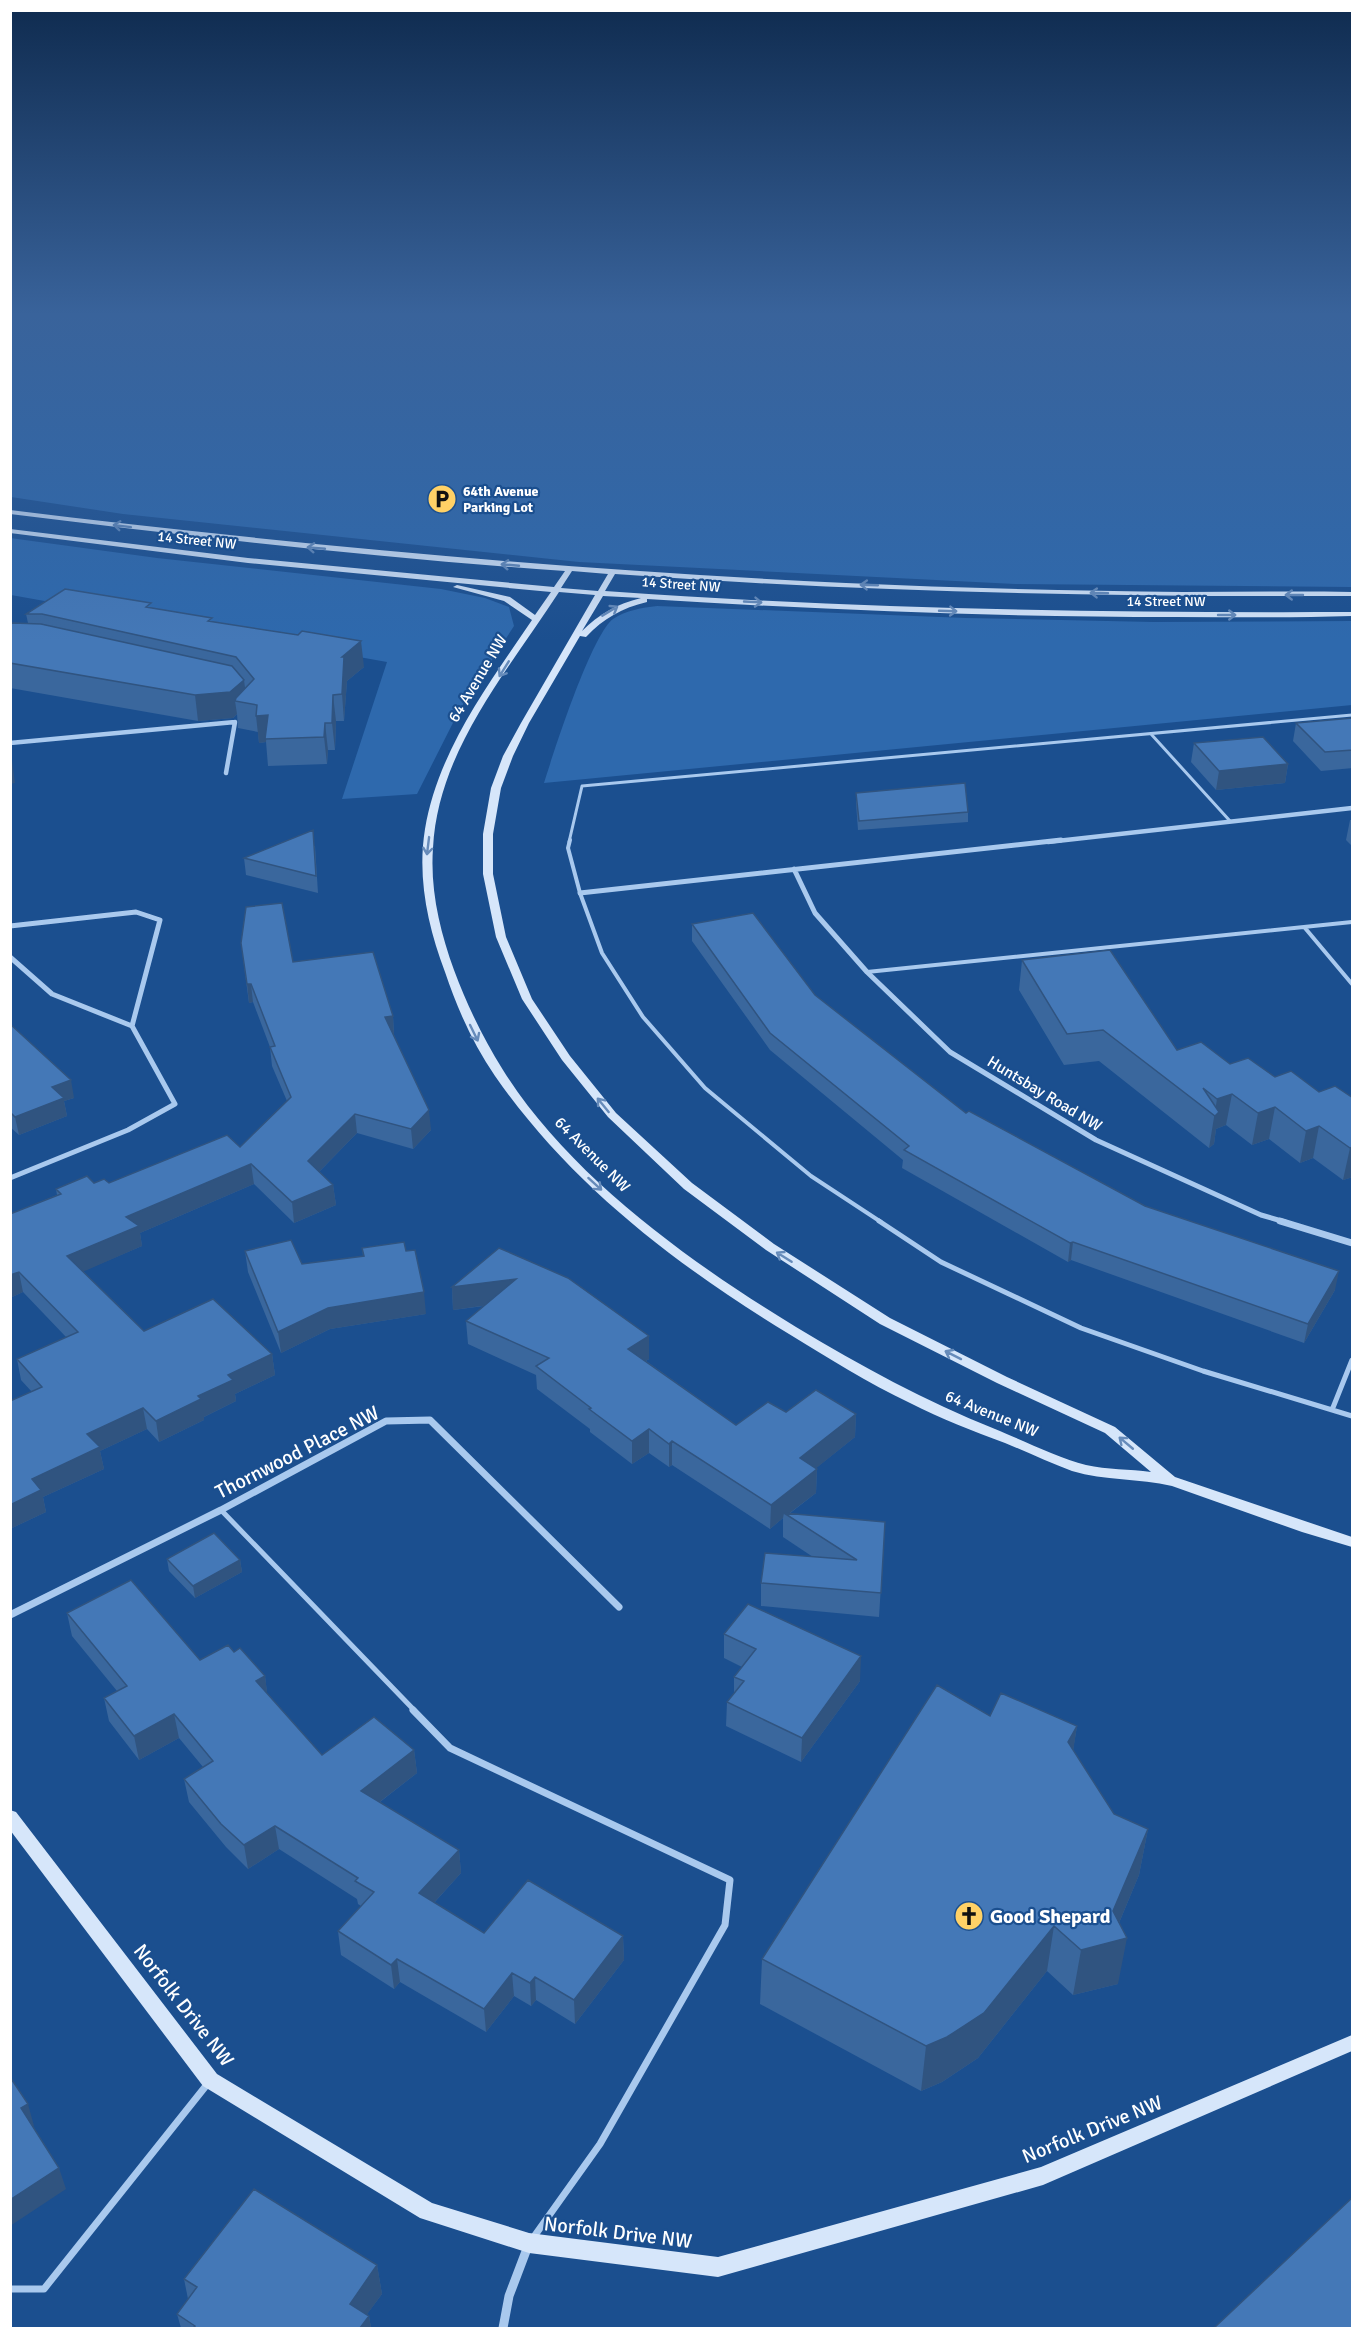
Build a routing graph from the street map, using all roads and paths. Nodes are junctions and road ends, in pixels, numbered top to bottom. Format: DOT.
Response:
graph roads {
  1 [pos="10,512"];
  2 [pos="10,531"];
  3 [pos="318,567"];
  4 [pos="568,570"];
  5 [pos="612,573"];
  6 [pos="556,589"];
  7 [pos="601,592"];
  8 [pos="1353,594"];
  9 [pos="674,598"];
  10 [pos="1353,614"];
  11 [pos="535,619"];
  12 [pos="568,651"];
  13 [pos="1353,715"];
  14 [pos="241,717"];
  15 [pos="235,722"];
  16 [pos="1151,734"];
  17 [pos="10,743"];
  18 [pos="226,773"];
  19 [pos="1353,808"];
  20 [pos="1230,821"];
  21 [pos="794,869"];
  22 [pos="580,893"];
  23 [pos="1353,922"];
  24 [pos="10,926"];
  25 [pos="1305,928"];
  26 [pos="10,957"];
  27 [pos="867,972"];
  28 [pos="1353,984"];
  29 [pos="132,1026"];
  30 [pos="10,1178"];
  31 [pos="1353,1244"];
  32 [pos="1353,1360"];
  33 [pos="1332,1410"];
  34 [pos="1353,1416"];
  35 [pos="1171,1480"];
  36 [pos="221,1510"];
  37 [pos="1353,1542"];
  38 [pos="619,1607"];
  39 [pos="10,1615"];
  40 [pos="10,1817"];
  41 [pos="1353,2043"];
  42 [pos="210,2080"];
  43 [pos="529,2243"];
  44 [pos="10,2289"];
  45 [pos="504,2328"];
  4 -- 1 [label="main road, 14 Street NW, one-way"];
  2 -- 3 [label="main road, 14 Street NW"];
  3 -- 6 [label="main road, 14 Street NW"];
  3 -- 11 [label="main road"];
  4 -- 5 [label="main road, 14 Street NW"];
  4 -- 6 [label="main road, 64 Avenue NW"];
  5 -- 7 [label="main road, 64 Avenue NW"];
  8 -- 5 [label="main road, 14 Street NW, one-way"];
  6 -- 7 [label="main road, 14 Street NW"];
  6 -- 11 [label="main road, 64 Avenue NW"];
  7 -- 9 [label="main road, 14 Street NW"];
  7 -- 12 [label="main road, 64 Avenue NW"];
  9 -- 10 [label="main road, 14 Street NW, one-way"];
  12 -- 9 [label="main road, one-way"];
  11 -- 35 [label="main road, 64 Avenue NW, one-way"];
  35 -- 12 [label="main road, 64 Avenue NW, one-way"];
  13 -- 16 [label="lane"];
  14 -- 15 [label="street"];
  15 -- 17 [label="street"];
  15 -- 18 [label="street"];
  16 -- 20 [label="lane"];
  16 -- 22 [label="lane"];
  19 -- 20 [label="street"];
  20 -- 21 [label="street"];
  21 -- 22 [label="street"];
  21 -- 27 [label="street, Huntsbay Road NW"];
  22 -- 33 [label="lane"];
  23 -- 25 [label="lane"];
  24 -- 29 [label="street"];
  25 -- 27 [label="lane"];
  25 -- 28 [label="lane"];
  26 -- 29 [label="street"];
  27 -- 31 [label="street, Huntsbay Road NW"];
  29 -- 30 [label="street"];
  32 -- 33 [label="lane"];
  33 -- 34 [label="lane"];
  35 -- 37 [label="main road, 64 Avenue NW"];
  36 -- 38 [label="street, Thornwood Place NW"];
  36 -- 39 [label="street, Thornwood Place NW"];
  36 -- 43 [label="lane"];
  40 -- 42 [label="main road, Norfolk Drive NW"];
  41 -- 43 [label="main road, Norfolk Drive NW"];
  42 -- 43 [label="main road, Norfolk Drive NW"];
  42 -- 44 [label="lane"];
  43 -- 45 [label="street"];
}
